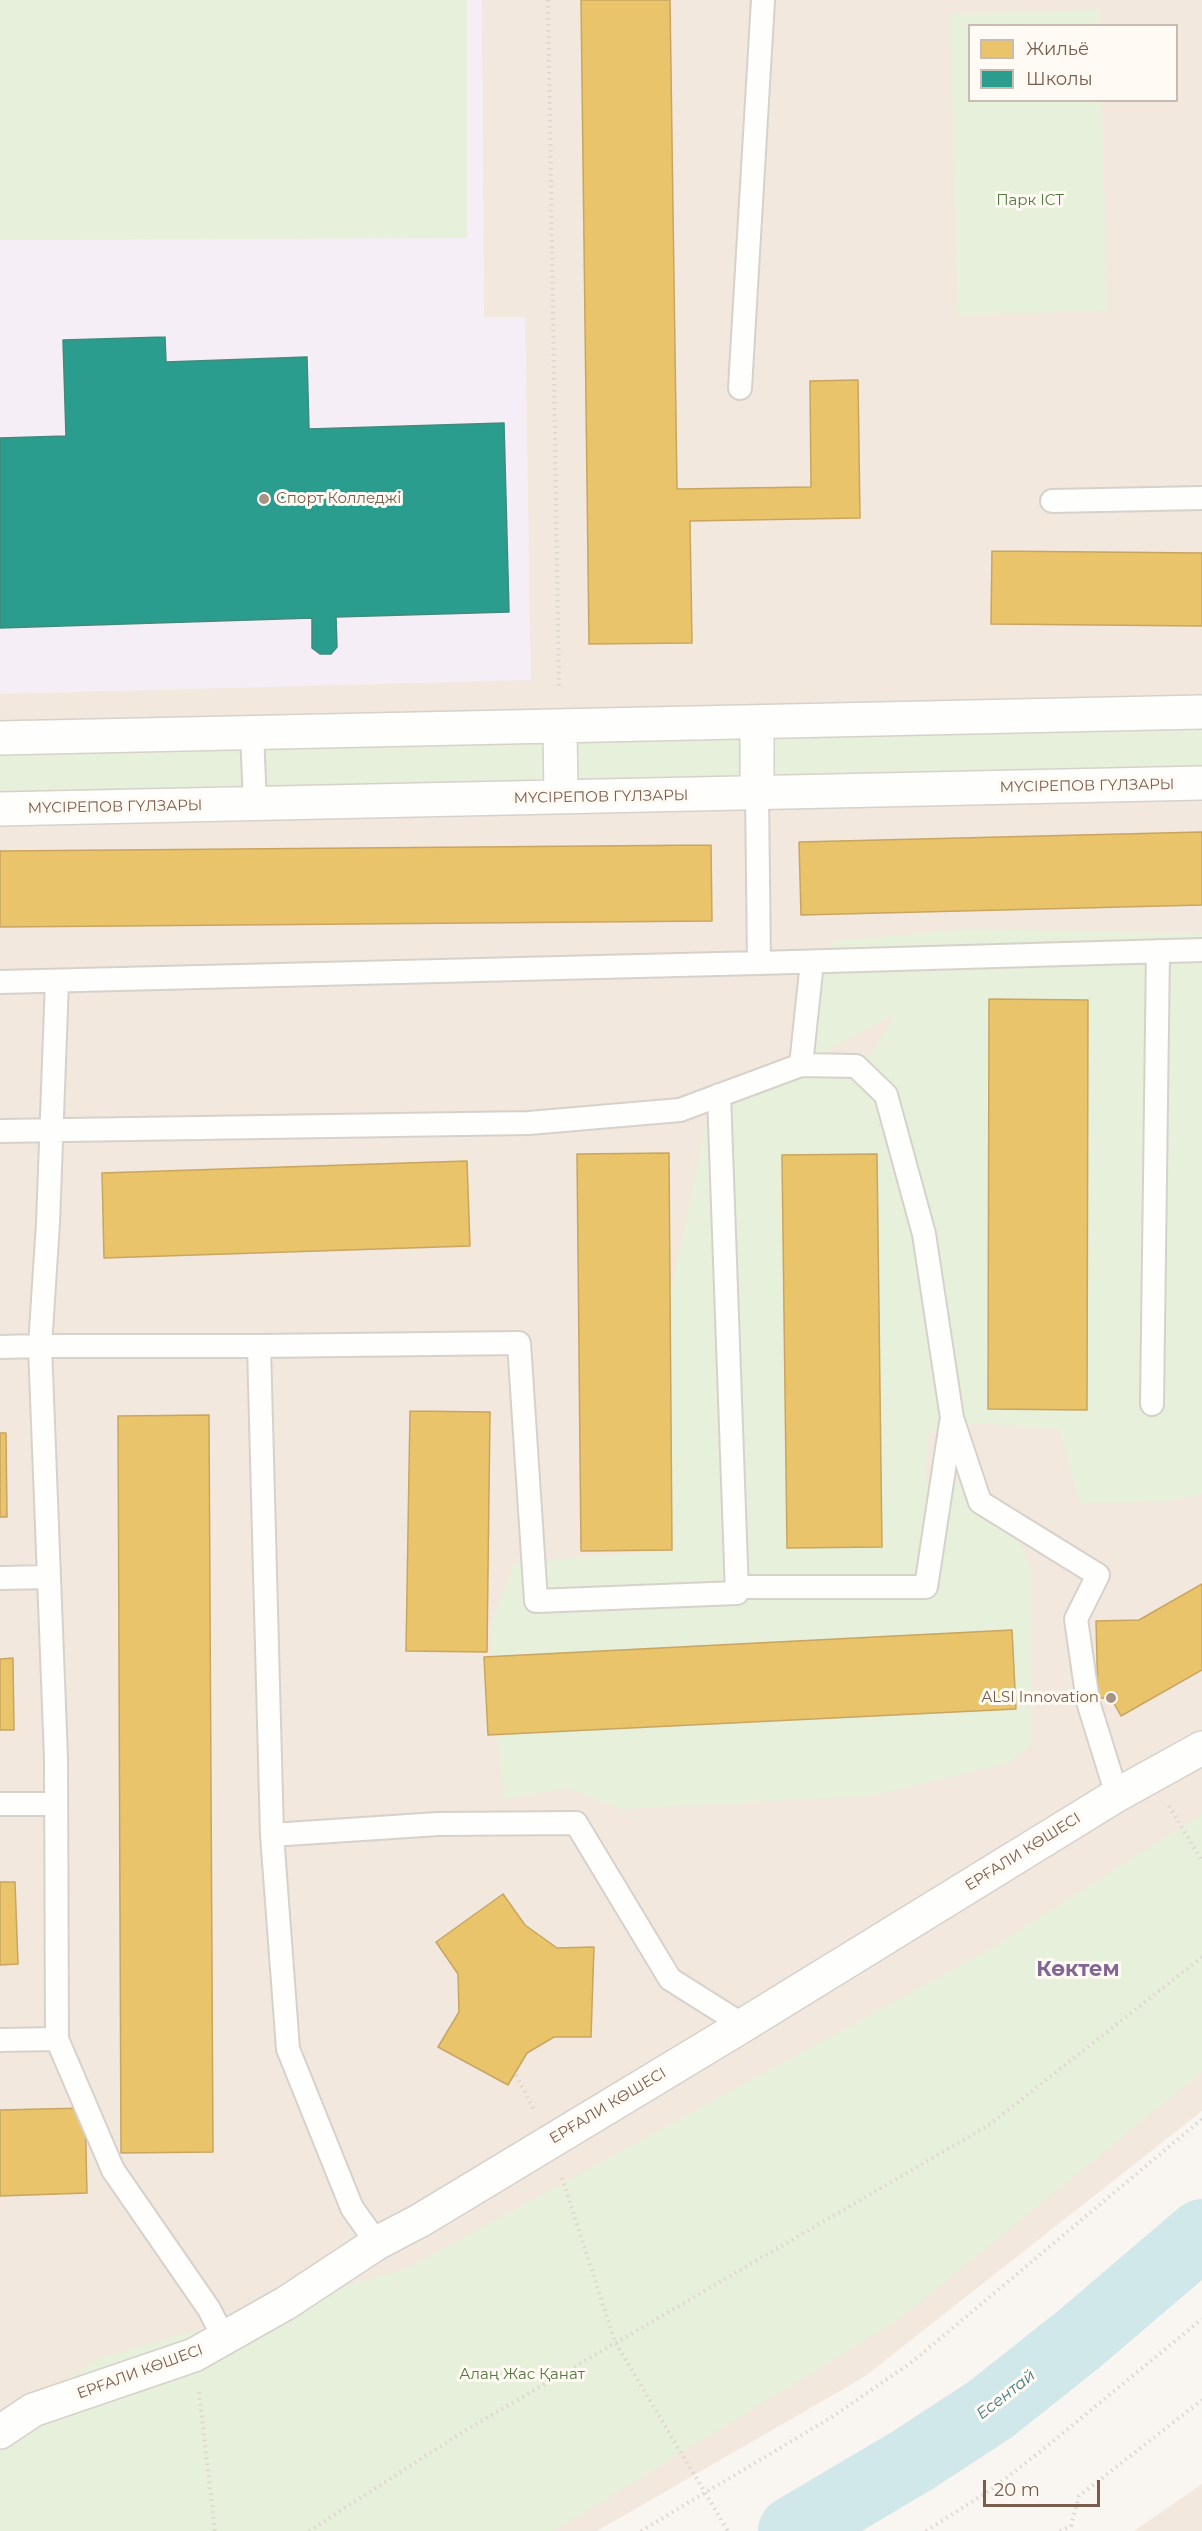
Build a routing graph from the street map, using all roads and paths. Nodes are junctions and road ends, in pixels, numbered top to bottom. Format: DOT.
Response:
graph roads {
  1 [pos="548,0"];
  2 [pos="763,0"];
  3 [pos="740,388"];
  4 [pos="1202,498"];
  5 [pos="1052,501"];
  6 [pos="1202,712"];
  7 [pos="757,722"];
  8 [pos="560,726"];
  9 [pos="252,733"];
  10 [pos="0,738"];
  11 [pos="1202,783"];
  12 [pos="758,793"];
  13 [pos="561,797"];
  14 [pos="255,804"];
  15 [pos="0,809"];
  16 [pos="1202,950"];
  17 [pos="1158,951"];
  18 [pos="813,962"];
  19 [pos="759,963"];
  20 [pos="57,981"];
  21 [pos="0,982"];
  22 [pos="801,1065"];
  23 [pos="719,1095"];
  24 [pos="51,1130"];
  25 [pos="0,1131"];
  26 [pos="40,1346"];
  27 [pos="260,1346"];
  28 [pos="0,1347"];
  29 [pos="1152,1404"];
  30 [pos="952,1418"];
  31 [pos="49,1577"];
  32 [pos="0,1578"];
  33 [pos="736,1587"];
  34 [pos="1202,1748"];
  35 [pos="1117,1795"];
  36 [pos="0,1804"];
  37 [pos="56,1804"];
  38 [pos="272,1835"];
  39 [pos="1202,1957"];
  40 [pos="743,2025"];
  41 [pos="57,2038"];
  42 [pos="0,2040"];
  43 [pos="516,2075"];
  44 [pos="1202,2120"];
  45 [pos="550,2141"];
  46 [pos="377,2243"];
  47 [pos="1202,2319"];
  48 [pos="224,2338"];
  49 [pos="615,2342"];
  50 [pos="194,2355"];
  51 [pos="1202,2400"];
  52 [pos="0,2432"];
  53 [pos="706,2492"];
  54 [pos="215,2531"];
  55 [pos="309,2531"];
  56 [pos="641,2531"];
  57 [pos="728,2531"];
  58 [pos="926,2531"];
  59 [pos="1060,2531"];
  1 -- 8 [label="path"];
  2 -- 3 [label="lane"];
  4 -- 5 [label="lane"];
  6 -- 7 [label="street"];
  7 -- 8 [label="street"];
  7 -- 12 [label="street"];
  8 -- 9 [label="street"];
  8 -- 13 [label="street"];
  9 -- 10 [label="street"];
  9 -- 14 [label="lane"];
  11 -- 12 [label="street, МҮСІРЕПОВ ГҮЛЗАРЫ"];
  12 -- 13 [label="street, МҮСІРЕПОВ ГҮЛЗАРЫ"];
  12 -- 19 [label="lane"];
  13 -- 14 [label="street, МҮСІРЕПОВ ГҮЛЗАРЫ"];
  14 -- 15 [label="street, МҮСІРЕПОВ ГҮЛЗАРЫ"];
  16 -- 17 [label="lane"];
  17 -- 18 [label="lane"];
  17 -- 29 [label="lane"];
  18 -- 19 [label="lane"];
  18 -- 22 [label="lane"];
  19 -- 20 [label="lane"];
  20 -- 21 [label="lane"];
  20 -- 24 [label="lane"];
  22 -- 23 [label="lane"];
  22 -- 30 [label="lane"];
  23 -- 24 [label="lane"];
  23 -- 33 [label="lane"];
  24 -- 25 [label="lane"];
  24 -- 26 [label="lane"];
  26 -- 27 [label="lane"];
  26 -- 28 [label="lane"];
  26 -- 31 [label="lane"];
  27 -- 33 [label="lane"];
  27 -- 38 [label="lane"];
  30 -- 33 [label="lane"];
  30 -- 35 [label="lane"];
  31 -- 32 [label="lane"];
  31 -- 37 [label="lane"];
  34 -- 35 [label="street, ЕРҒАЛИ КӨШЕСІ"];
  35 -- 40 [label="street, ЕРҒАЛИ КӨШЕСІ"];
  36 -- 37 [label="lane"];
  37 -- 41 [label="lane"];
  38 -- 40 [label="lane"];
  38 -- 46 [label="lane"];
  39 -- 49 [label="path"];
  40 -- 45 [label="street, ЕРҒАЛИ КӨШЕСІ"];
  41 -- 42 [label="lane"];
  41 -- 48 [label="lane"];
  43 -- 45 [label="path"];
  44 -- 53 [label="path"];
  45 -- 46 [label="street, ЕРҒАЛИ КӨШЕСІ"];
  45 -- 49 [label="path"];
  46 -- 48 [label="street, ЕРҒАЛИ КӨШЕСІ"];
  47 -- 58 [label="path"];
  48 -- 50 [label="street, ЕРҒАЛИ КӨШЕСІ"];
  49 -- 53 [label="path"];
  49 -- 55 [label="path"];
  50 -- 52 [label="street, ЕРҒАЛИ КӨШЕСІ"];
  50 -- 54 [label="path"];
  51 -- 59 [label="path"];
  53 -- 56 [label="path"];
  53 -- 57 [label="path"];
}
